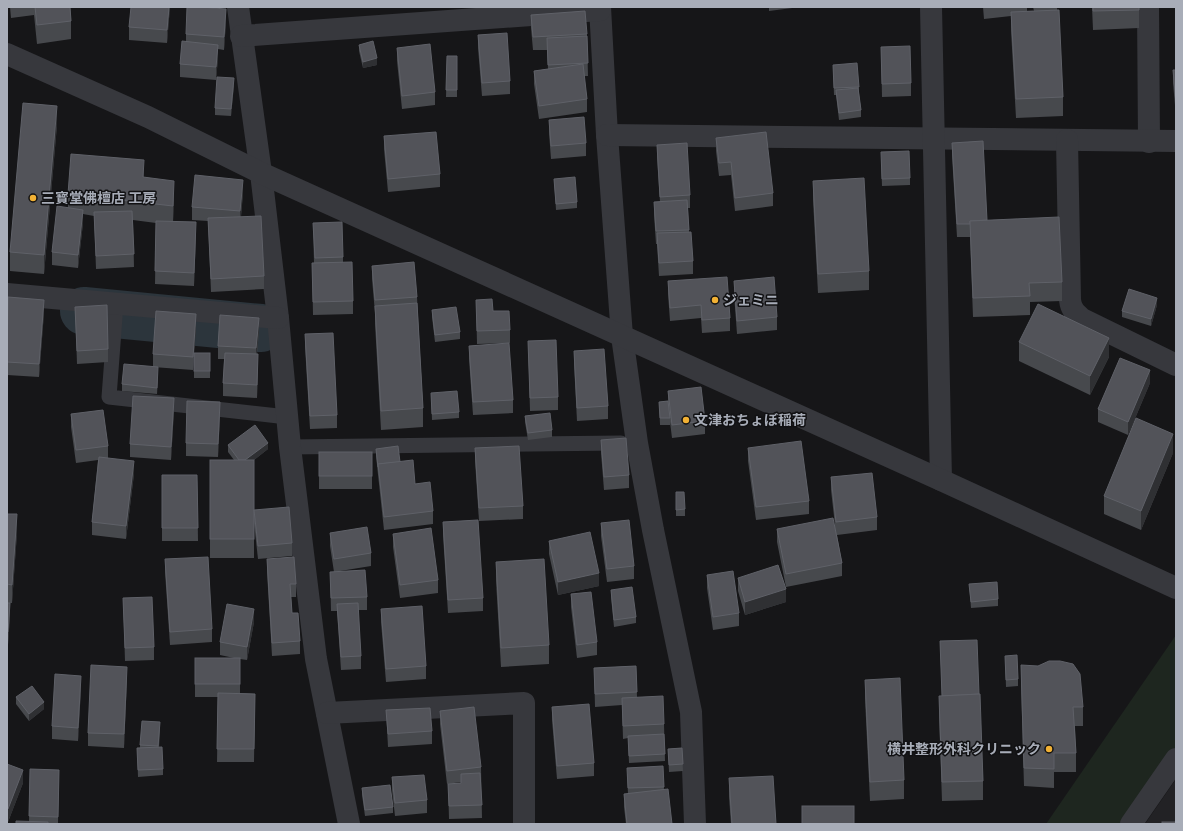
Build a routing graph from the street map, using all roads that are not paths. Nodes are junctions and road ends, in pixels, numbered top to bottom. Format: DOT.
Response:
graph roads {
  1 [pos="238,7"];
  2 [pos="930,7"];
  3 [pos="1148,7"];
  4 [pos="600,9"];
  5 [pos="241,36"];
  6 [pos="7,54"];
  7 [pos="607,135"];
  8 [pos="933,138"];
  9 [pos="1067,140"];
  10 [pos="1176,141"];
  11 [pos="1149,142"];
  12 [pos="261,173"];
  13 [pos="7,294"];
  14 [pos="116,304"];
  15 [pos="278,318"];
  16 [pos="622,336"];
  17 [pos="1176,365"];
  18 [pos="287,417"];
  19 [pos="637,443"];
  20 [pos="290,447"];
  21 [pos="941,480"];
  22 [pos="1176,588"];
  23 [pos="326,713"];
  24 [pos="1176,759"];
  25 [pos="349,824"];
  26 [pos="524,824"];
  27 [pos="695,824"];
  28 [pos="1131,824"];
  1 -- 5 [label="street"];
  2 -- 8 [label="street"];
  3 -- 11 [label="street"];
  4 -- 5 [label="street"];
  4 -- 7 [label="street"];
  5 -- 12 [label="street"];
  6 -- 12 [label="street"];
  7 -- 8 [label="street"];
  7 -- 16 [label="street"];
  8 -- 9 [label="street"];
  8 -- 21 [label="street"];
  9 -- 11 [label="street"];
  9 -- 17 [label="street"];
  10 -- 11 [label="street"];
  12 -- 15 [label="street"];
  12 -- 16 [label="street"];
  13 -- 14 [label="street"];
  14 -- 15 [label="street"];
  14 -- 18 [label="lane"];
  15 -- 18 [label="street"];
  16 -- 19 [label="street"];
  16 -- 21 [label="street"];
  18 -- 20 [label="street"];
  19 -- 20 [label="lane"];
  19 -- 27 [label="street"];
  20 -- 23 [label="street"];
  21 -- 22 [label="street"];
  23 -- 25 [label="street"];
  23 -- 26 [label="street"];
  24 -- 28 [label="street"];
}
